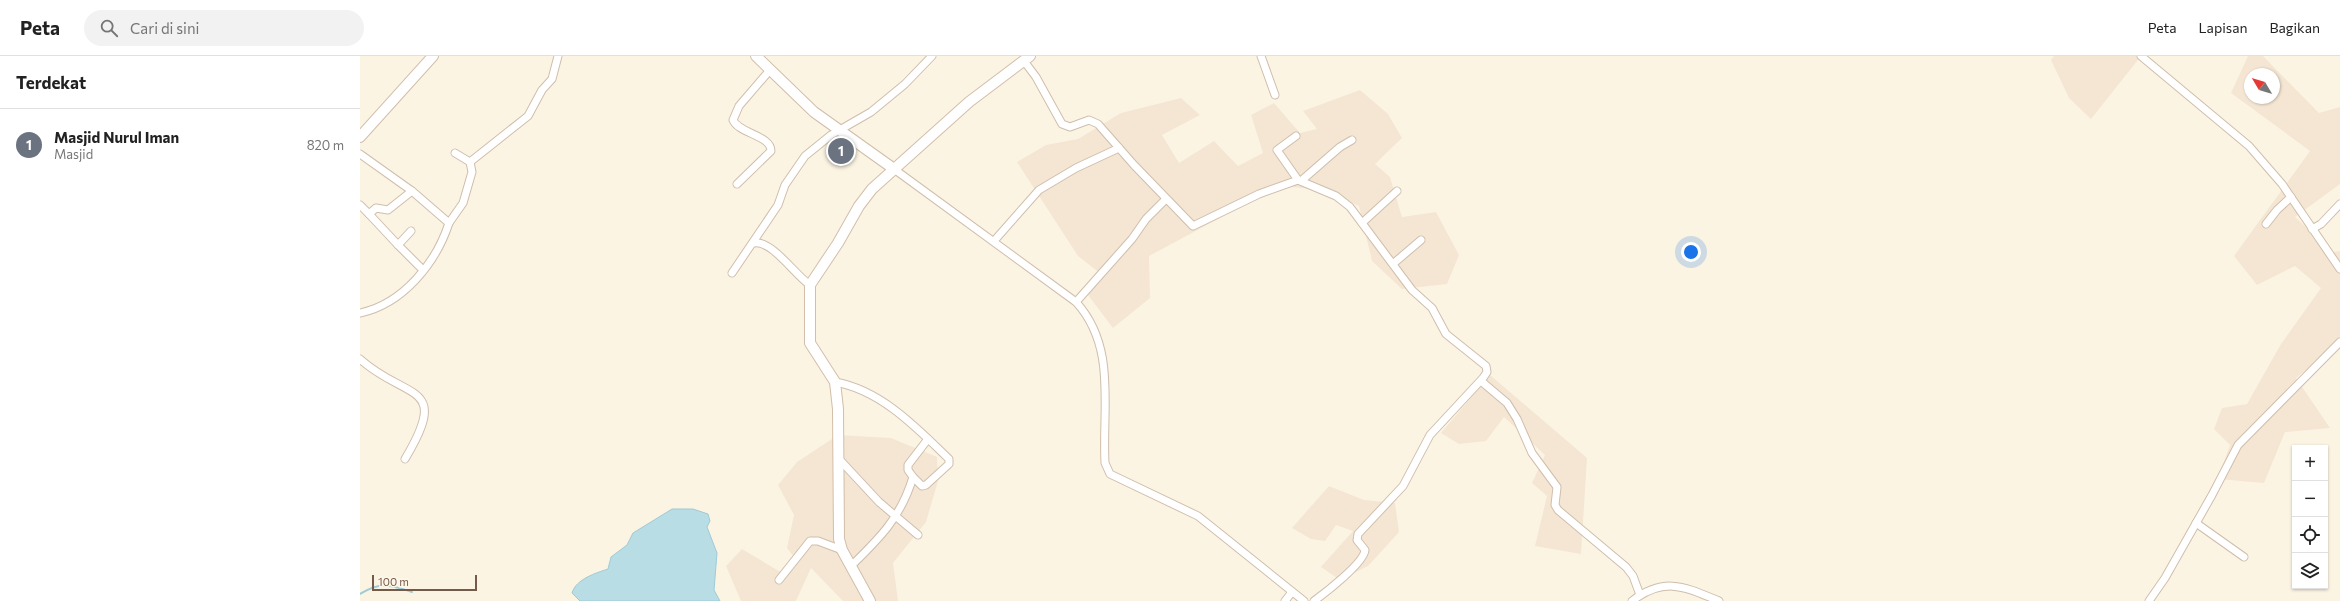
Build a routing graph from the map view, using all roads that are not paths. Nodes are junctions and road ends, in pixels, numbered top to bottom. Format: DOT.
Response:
graph roads {
  1 [pos="432,56"];
  2 [pos="558,56"];
  3 [pos="756,56"];
  4 [pos="932,56"];
  5 [pos="1261,56"];
  6 [pos="2141,56"];
  7 [pos="1027,58"];
  8 [pos="770,70"];
  9 [pos="1275,95"];
  10 [pos="839,131"];
  11 [pos="1296,136"];
  12 [pos="360,137"];
  13 [pos="1352,140"];
  14 [pos="1119,148"];
  15 [pos="455,153"];
  16 [pos="360,154"];
  17 [pos="470,162"];
  18 [pos="894,170"];
  19 [pos="1300,181"];
  20 [pos="737,184"];
  21 [pos="412,191"];
  22 [pos="1397,191"];
  23 [pos="2291,197"];
  24 [pos="1166,199"];
  25 [pos="2340,204"];
  26 [pos="360,205"];
  27 [pos="369,214"];
  28 [pos="449,223"];
  29 [pos="1362,223"];
  30 [pos="2266,224"];
  31 [pos="2312,229"];
  32 [pos="411,231"];
  33 [pos="1421,240"];
  34 [pos="994,241"];
  35 [pos="754,243"];
  36 [pos="398,245"];
  37 [pos="1394,263"];
  38 [pos="2340,269"];
  39 [pos="423,270"];
  40 [pos="732,273"];
  41 [pos="810,285"];
  42 [pos="1076,302"];
  43 [pos="360,313"];
  44 [pos="2340,342"];
  45 [pos="360,359"];
  46 [pos="1481,381"];
  47 [pos="835,382"];
  48 [pos="928,439"];
  49 [pos="405,459"];
  50 [pos="839,459"];
  51 [pos="913,477"];
  52 [pos="897,517"];
  53 [pos="2196,523"];
  54 [pos="918,535"];
  55 [pos="842,550"];
  56 [pos="2244,557"];
  57 [pos="851,566"];
  58 [pos="779,580"];
  59 [pos="1292,592"];
  60 [pos="1640,595"];
  61 [pos="870,601"];
  62 [pos="1285,601"];
  63 [pos="1304,601"];
  64 [pos="1314,601"];
  65 [pos="1632,601"];
  66 [pos="1719,601"];
  67 [pos="2149,601"];
  1 -- 12 [label="street"];
  2 -- 17 [label="street"];
  3 -- 8 [label="street"];
  4 -- 10 [label="street"];
  5 -- 9 [label="street"];
  6 -- 23 [label="street"];
  7 -- 14 [label="street"];
  7 -- 18 [label="street"];
  8 -- 10 [label="street"];
  8 -- 20 [label="street"];
  10 -- 18 [label="street"];
  10 -- 35 [label="street"];
  11 -- 19 [label="street"];
  13 -- 19 [label="street"];
  14 -- 24 [label="street"];
  14 -- 34 [label="street"];
  15 -- 17 [label="street"];
  16 -- 21 [label="street"];
  17 -- 28 [label="street"];
  18 -- 34 [label="street"];
  18 -- 41 [label="street"];
  19 -- 24 [label="street"];
  19 -- 29 [label="street"];
  21 -- 27 [label="street"];
  21 -- 28 [label="street"];
  22 -- 29 [label="street"];
  23 -- 30 [label="street"];
  23 -- 31 [label="street"];
  24 -- 42 [label="street"];
  25 -- 31 [label="street"];
  26 -- 27 [label="street"];
  27 -- 36 [label="street"];
  28 -- 39 [label="street"];
  29 -- 37 [label="street"];
  31 -- 38 [label="street"];
  32 -- 36 [label="street"];
  33 -- 37 [label="street"];
  34 -- 42 [label="street"];
  35 -- 40 [label="street"];
  35 -- 41 [label="street"];
  36 -- 39 [label="street"];
  37 -- 46 [label="street"];
  39 -- 43 [label="street"];
  41 -- 47 [label="street"];
  42 -- 59 [label="street"];
  44 -- 53 [label="street"];
  45 -- 49 [label="street"];
  46 -- 60 [label="street"];
  46 -- 64 [label="street"];
  47 -- 48 [label="street"];
  47 -- 50 [label="street"];
  48 -- 51 [label="street"];
  48 -- 51 [label="street"];
  50 -- 52 [label="street"];
  50 -- 55 [label="street"];
  51 -- 52 [label="street"];
  52 -- 54 [label="street"];
  52 -- 57 [label="street"];
  53 -- 56 [label="street"];
  53 -- 67 [label="street"];
  55 -- 57 [label="street"];
  55 -- 58 [label="street"];
  57 -- 61 [label="street"];
  59 -- 62 [label="street"];
  59 -- 63 [label="street"];
  60 -- 65 [label="street"];
  60 -- 66 [label="street"];
}
